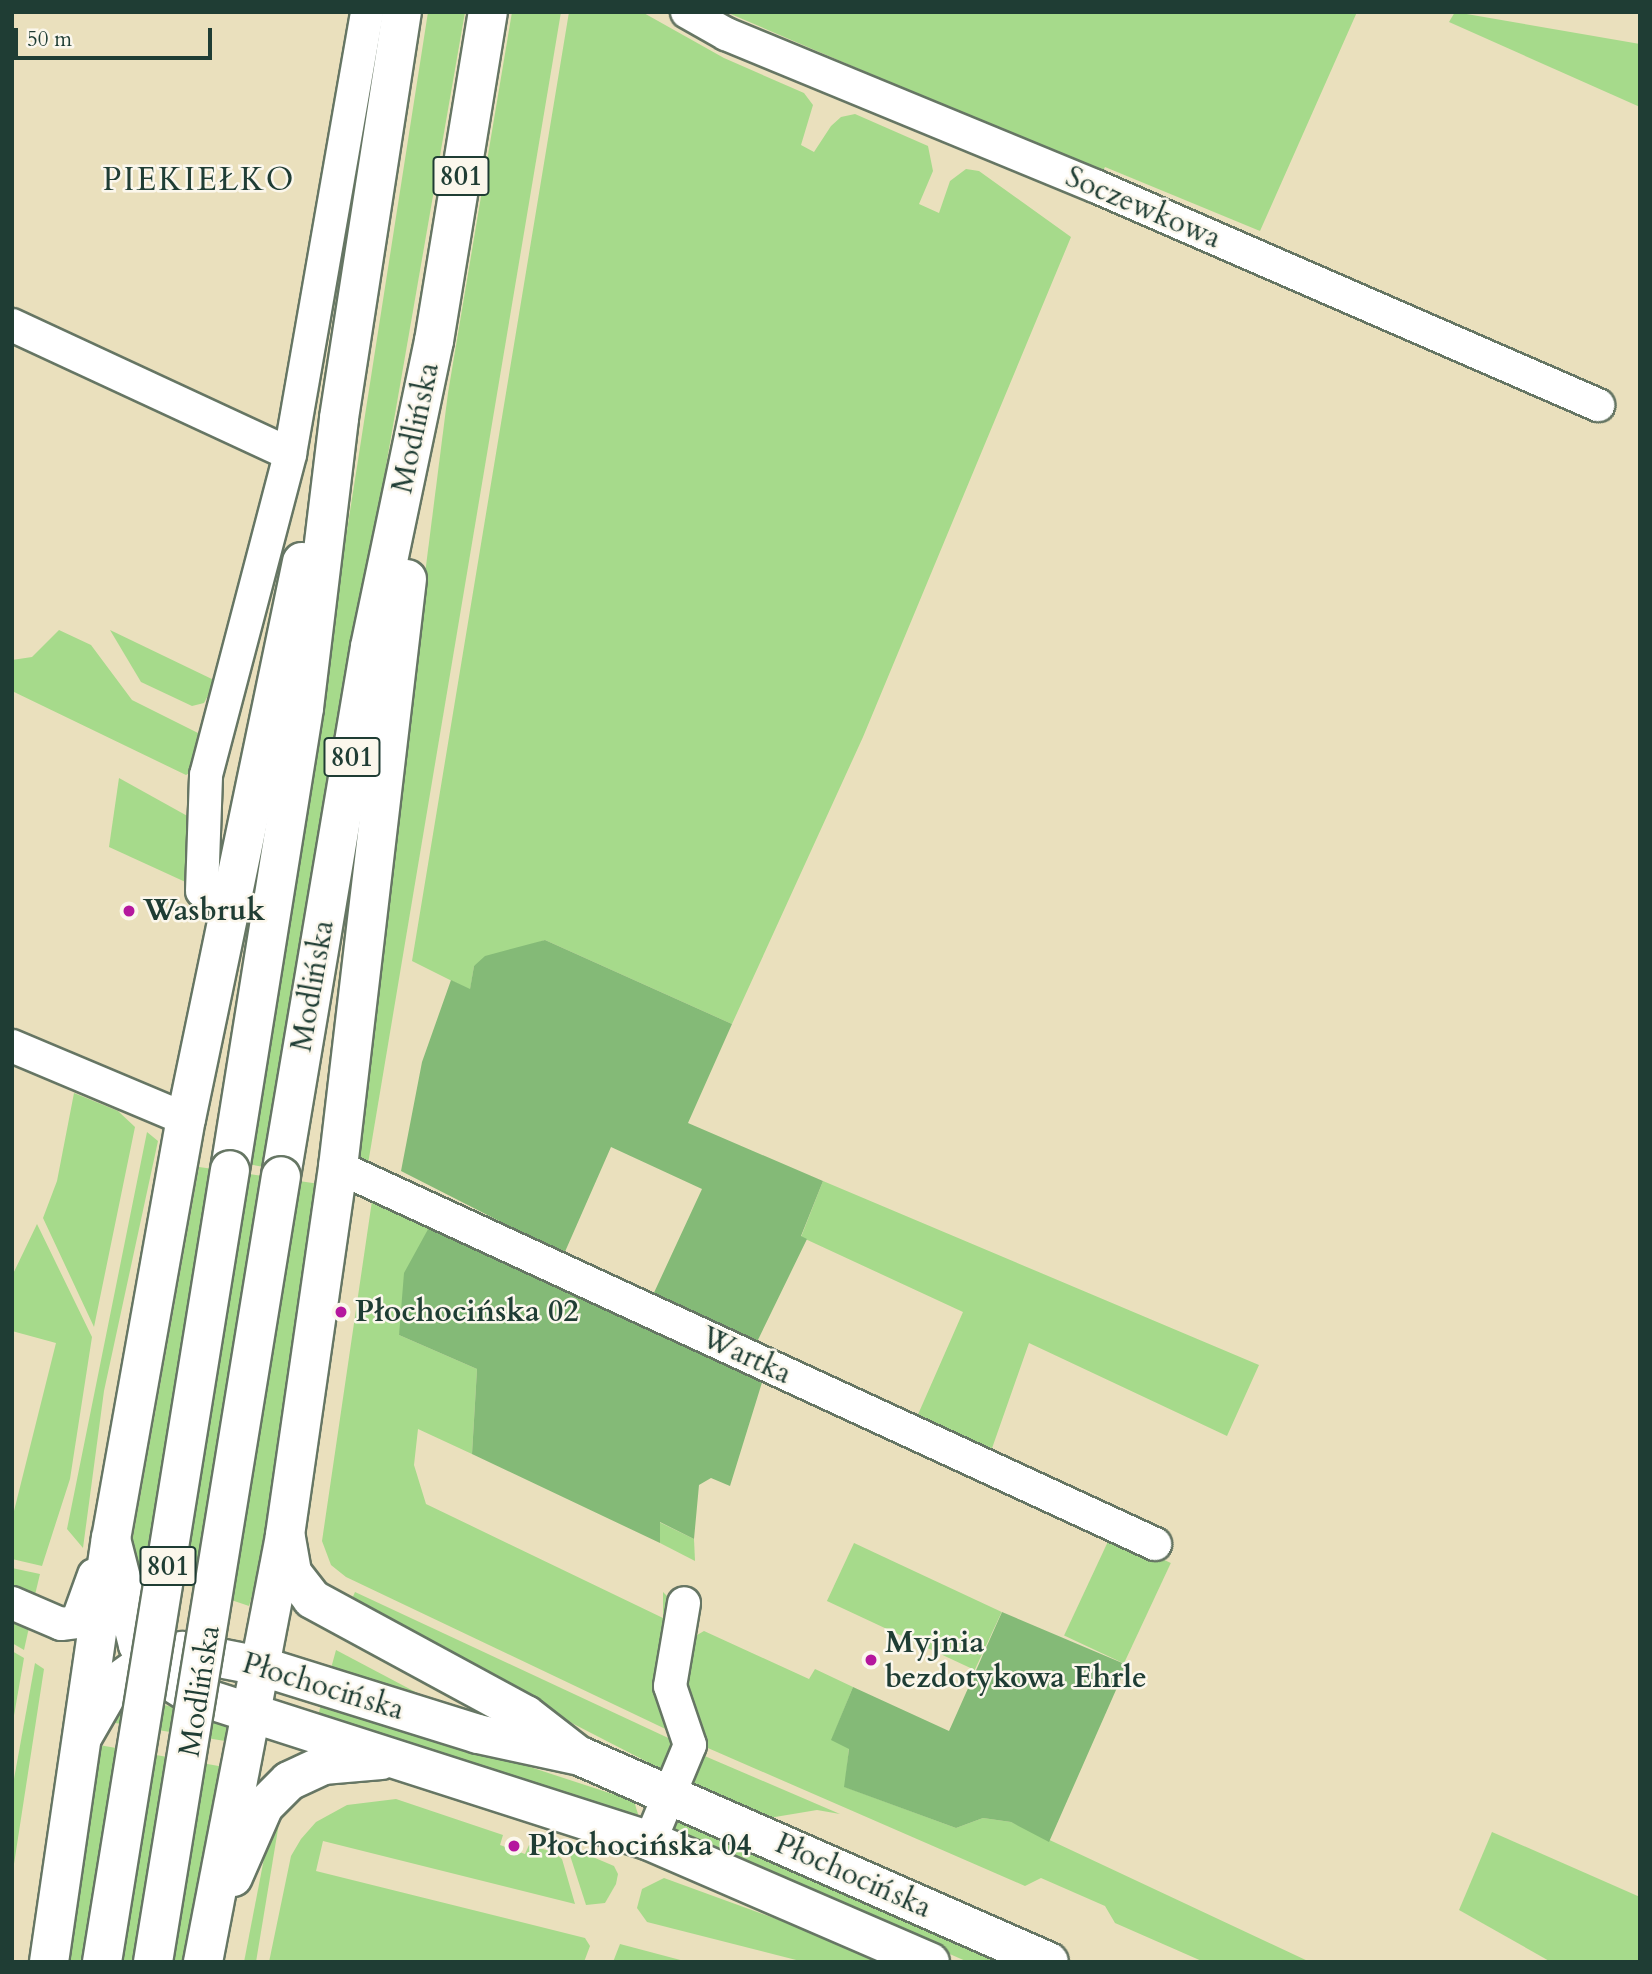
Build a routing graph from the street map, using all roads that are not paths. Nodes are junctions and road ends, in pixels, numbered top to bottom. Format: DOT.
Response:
graph roads {
  1 [pos="367,12"];
  2 [pos="402,12"];
  3 [pos="488,12"];
  4 [pos="687,12"];
  5 [pos="12,325"];
  6 [pos="434,341"];
  7 [pos="1598,405"];
  8 [pos="339,418"];
  9 [pos="290,454"];
  10 [pos="202,891"];
  11 [pos="12,1046"];
  12 [pos="186,1119"];
  13 [pos="338,1167"];
  14 [pos="285,1535"];
  15 [pos="111,1539"];
  16 [pos="1155,1544"];
  17 [pos="12,1603"];
  18 [pos="684,1603"];
  19 [pos="147,1661"];
  20 [pos="260,1666"];
  21 [pos="248,1711"];
  22 [pos="85,1734"];
  23 [pos="580,1756"];
  24 [pos="410,1761"];
  25 [pos="669,1795"];
  26 [pos="650,1841"];
  27 [pos="204,1951"];
  28 [pos="49,1962"];
  29 [pos="102,1962"];
  30 [pos="153,1962"];
  31 [pos="930,1962"];
  32 [pos="1049,1962"];
  1 -- 9 [label="street"];
  2 -- 8 [label="main road, Modlińska / 801"];
  3 -- 6 [label="main road, Modlińska / 801"];
  4 -- 7 [label="street, Soczewkowa"];
  5 -- 9 [label="street"];
  6 -- 13 [label="main road, Modlińska"];
  6 -- 30 [label="main road, Modlińska / 801, bridge"];
  8 -- 12 [label="main road"];
  8 -- 29 [label="main road, Modlińska / 801, bridge"];
  9 -- 10 [label="street"];
  11 -- 12 [label="street"];
  12 -- 15 [label="main road"];
  13 -- 14 [label="main road, Modlińska"];
  13 -- 16 [label="street, Wartka"];
  14 -- 20 [label="main road, Modlińska"];
  14 -- 23 [label="main road, Płochocińska"];
  15 -- 17 [label="street"];
  15 -- 19 [label="main road, Płochocińska"];
  15 -- 22 [label="main road"];
  18 -- 25 [label="street"];
  19 -- 20 [label="main road, Płochocińska"];
  19 -- 21 [label="main road, Płochocińska"];
  19 -- 22 [label="main road, Płochocińska"];
  20 -- 21 [label="main road, Modlińska"];
  20 -- 23 [label="main road, Płochocińska"];
  21 -- 24 [label="main road, Płochocińska"];
  21 -- 27 [label="main road, Modlińska"];
  22 -- 28 [label="main road"];
  23 -- 25 [label="main road, Płochocińska"];
  24 -- 26 [label="main road, Płochocińska"];
  24 -- 27 [label="main road, Płochocińska"];
  25 -- 26 [label="street"];
  25 -- 32 [label="main road, Płochocińska"];
  26 -- 31 [label="main road, Płochocińska"];
}
